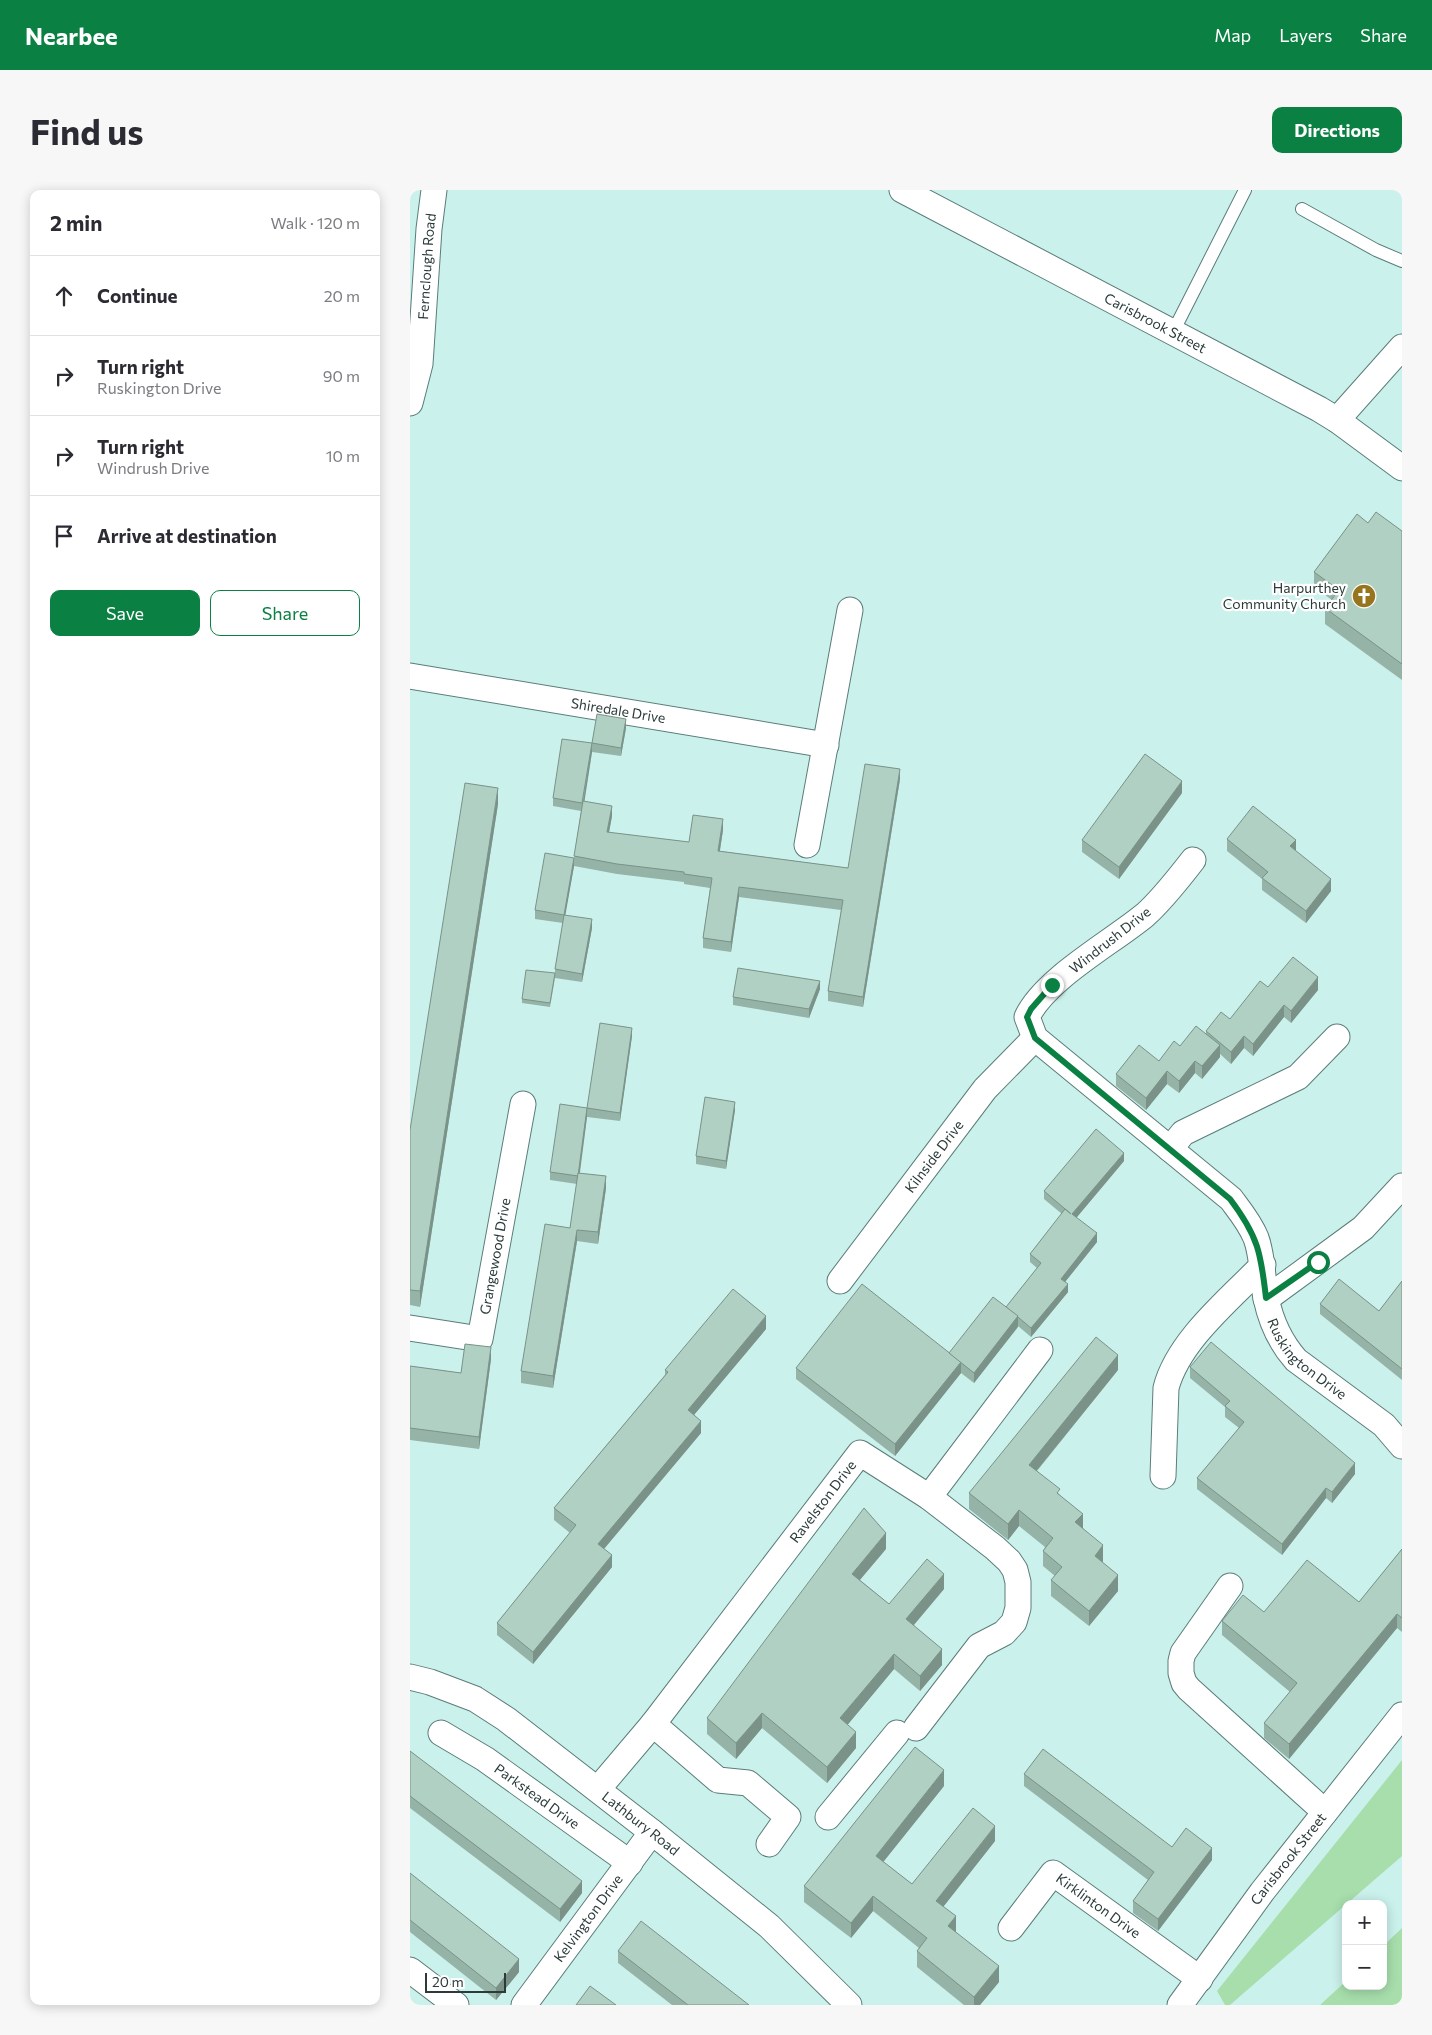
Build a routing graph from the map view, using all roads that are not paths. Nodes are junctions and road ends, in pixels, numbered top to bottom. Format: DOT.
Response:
graph roads {
  1 [pos="434,190"];
  2 [pos="904,190"];
  3 [pos="1245,190"];
  4 [pos="1302,209"];
  5 [pos="419,255"];
  6 [pos="1402,261"];
  7 [pos="1173,332"];
  8 [pos="1402,347"];
  9 [pos="410,403"];
  10 [pos="1337,420"];
  11 [pos="1402,468"];
  12 [pos="850,610"];
  13 [pos="410,676"];
  14 [pos="826,744"];
  15 [pos="806,845"];
  16 [pos="1193,860"];
  17 [pos="1031,1028"];
  18 [pos="1337,1037"];
  19 [pos="523,1104"];
  20 [pos="1170,1149"];
  21 [pos="1402,1186"];
  22 [pos="1263,1265"];
  23 [pos="840,1281"];
  24 [pos="1266,1298"];
  25 [pos="410,1328"];
  26 [pos="1040,1350"];
  27 [pos="1402,1446"];
  28 [pos="1162,1476"];
  29 [pos="929,1497"];
  30 [pos="1230,1586"];
  31 [pos="410,1677"];
  32 [pos="1402,1715"];
  33 [pos="653,1724"];
  34 [pos="441,1733"];
  35 [pos="598,1789"];
  36 [pos="1325,1812"];
  37 [pos="828,1817"];
  38 [pos="652,1832"];
  39 [pos="769,1844"];
  40 [pos="630,1864"];
  41 [pos="1011,1928"];
  42 [pos="410,1970"];
  43 [pos="1200,1979"];
  44 [pos="456,2005"];
  45 [pos="524,2005"];
  46 [pos="849,2005"];
  47 [pos="1180,2005"];
  1 -- 5 [label="street, Fernclough Road"];
  2 -- 7 [label="street, Carisbrook Street"];
  3 -- 7 [label="lane"];
  4 -- 6 [label="lane"];
  5 -- 9 [label="street, Fernclough Road"];
  7 -- 10 [label="street, Carisbrook Street"];
  8 -- 10 [label="street"];
  10 -- 11 [label="street, Carisbrook Street"];
  12 -- 14 [label="street"];
  13 -- 14 [label="street, Shiredale Drive"];
  14 -- 15 [label="street"];
  16 -- 17 [label="street, Windrush Drive"];
  17 -- 20 [label="street, Ruskington Drive"];
  17 -- 23 [label="street, Kilnside Drive"];
  18 -- 20 [label="street"];
  19 -- 25 [label="street, Grangewood Drive"];
  20 -- 22 [label="street, Ruskington Drive"];
  21 -- 24 [label="street"];
  22 -- 24 [label="street, Ruskington Drive"];
  22 -- 28 [label="street"];
  24 -- 27 [label="street, Ruskington Drive"];
  26 -- 29 [label="street"];
  29 -- 33 [label="street, Ravelston Drive"];
  29 -- 37 [label="street, Ravelston Drive"];
  30 -- 36 [label="street"];
  31 -- 35 [label="street, Lathbury Road"];
  32 -- 36 [label="street, Carisbrook Street"];
  33 -- 35 [label="street, Ravelston Drive"];
  33 -- 39 [label="street"];
  34 -- 40 [label="street, Parkstead Drive"];
  35 -- 38 [label="street, Lathbury Road"];
  36 -- 43 [label="street, Carisbrook Street"];
  38 -- 40 [label="street, Kelvington Drive"];
  38 -- 46 [label="street, Lathbury Road"];
  40 -- 45 [label="street, Kelvington Drive"];
  41 -- 43 [label="street, Kirklinton Drive"];
  42 -- 44 [label="street"];
  43 -- 47 [label="street, Carisbrook Street"];
}
